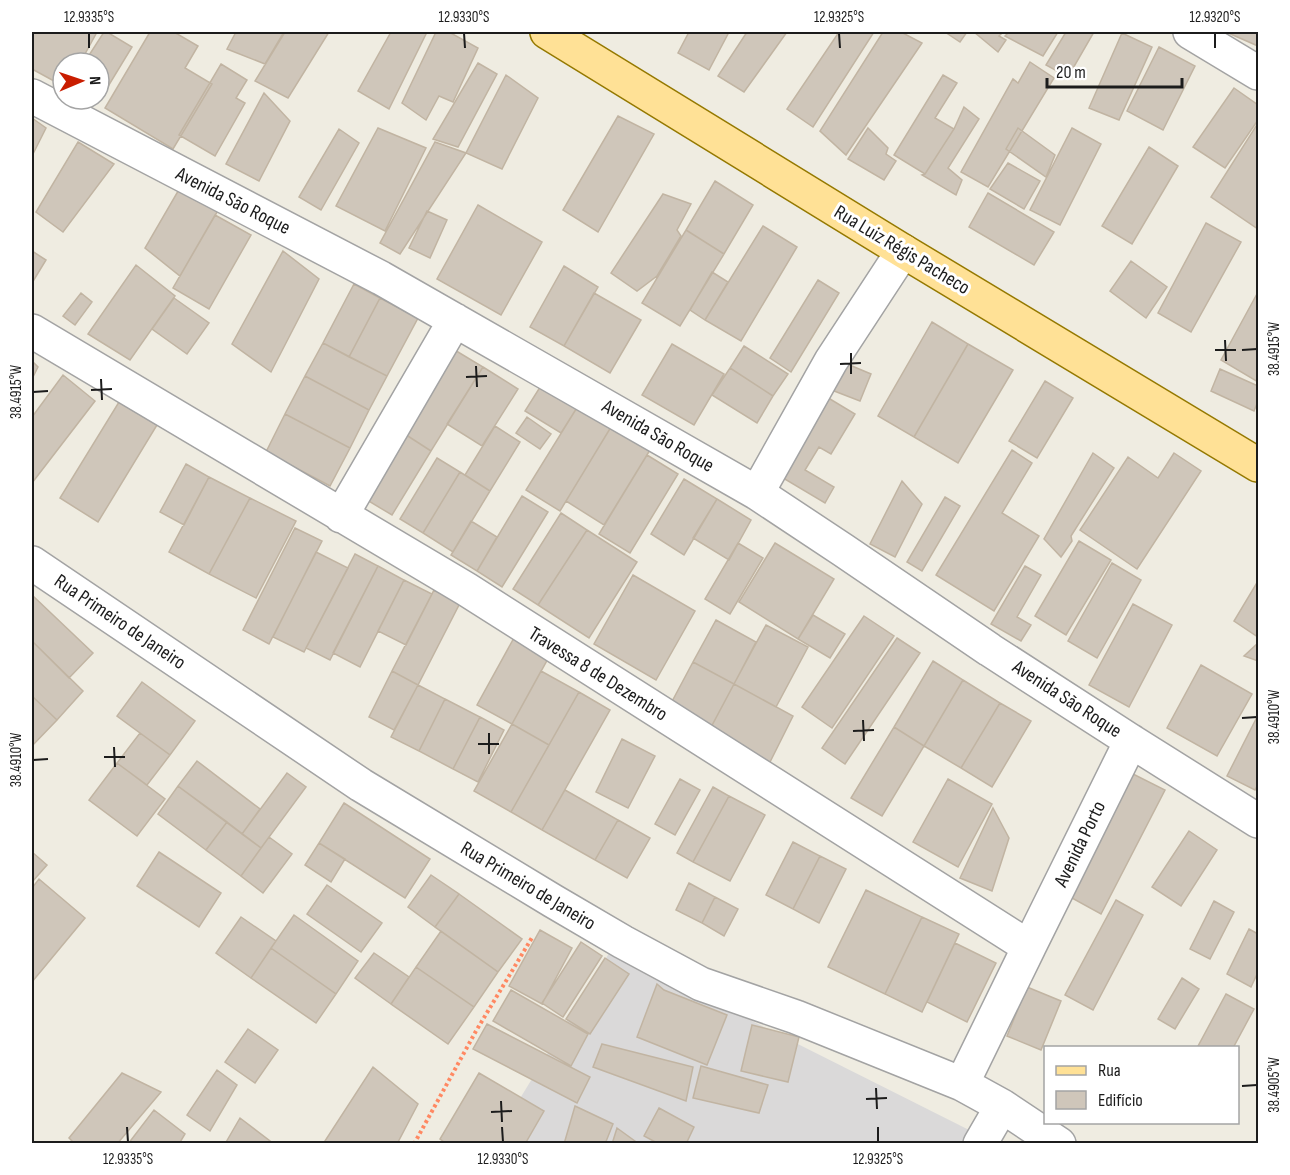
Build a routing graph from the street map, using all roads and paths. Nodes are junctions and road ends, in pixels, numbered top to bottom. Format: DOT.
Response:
graph roads {
  1 [pos="547,32"];
  2 [pos="1190,32"];
  3 [pos="1258,73"];
  4 [pos="32,96"];
  5 [pos="903,251"];
  6 [pos="455,320"];
  7 [pos="32,331"];
  8 [pos="1258,465"];
  9 [pos="757,493"];
  10 [pos="341,516"];
  11 [pos="33,567"];
  12 [pos="1131,741"];
  13 [pos="1258,821"];
  14 [pos="553,902"];
  15 [pos="1029,947"];
  16 [pos="962,1084"];
  17 [pos="1002,1106"];
  18 [pos="414,1143"];
  19 [pos="981,1143"];
  20 [pos="1059,1143"];
  1 -- 5 [label="main road, Rua Luiz Régis Pacheco"];
  2 -- 3 [label="street"];
  4 -- 6 [label="street, Avenida São Roque"];
  5 -- 8 [label="main road, Rua Luiz Régis Pacheco"];
  5 -- 9 [label="street"];
  6 -- 9 [label="street, Avenida São Roque"];
  6 -- 10 [label="street"];
  7 -- 10 [label="street, Travessa 8 de Dezembro"];
  9 -- 12 [label="street, Avenida São Roque"];
  10 -- 15 [label="street, Travessa 8 de Dezembro"];
  11 -- 14 [label="street, Rua Primeiro de Janeiro"];
  12 -- 13 [label="street, Avenida São Roque"];
  12 -- 15 [label="street, Avenida Porto"];
  14 -- 16 [label="street, Rua Primeiro de Janeiro"];
  14 -- 18 [label="path"];
  15 -- 16 [label="street"];
  16 -- 17 [label="street, Rua Primeiro de Janeiro"];
  17 -- 19 [label="street"];
  17 -- 20 [label="street, Rua Primeiro de Janeiro"];
}
